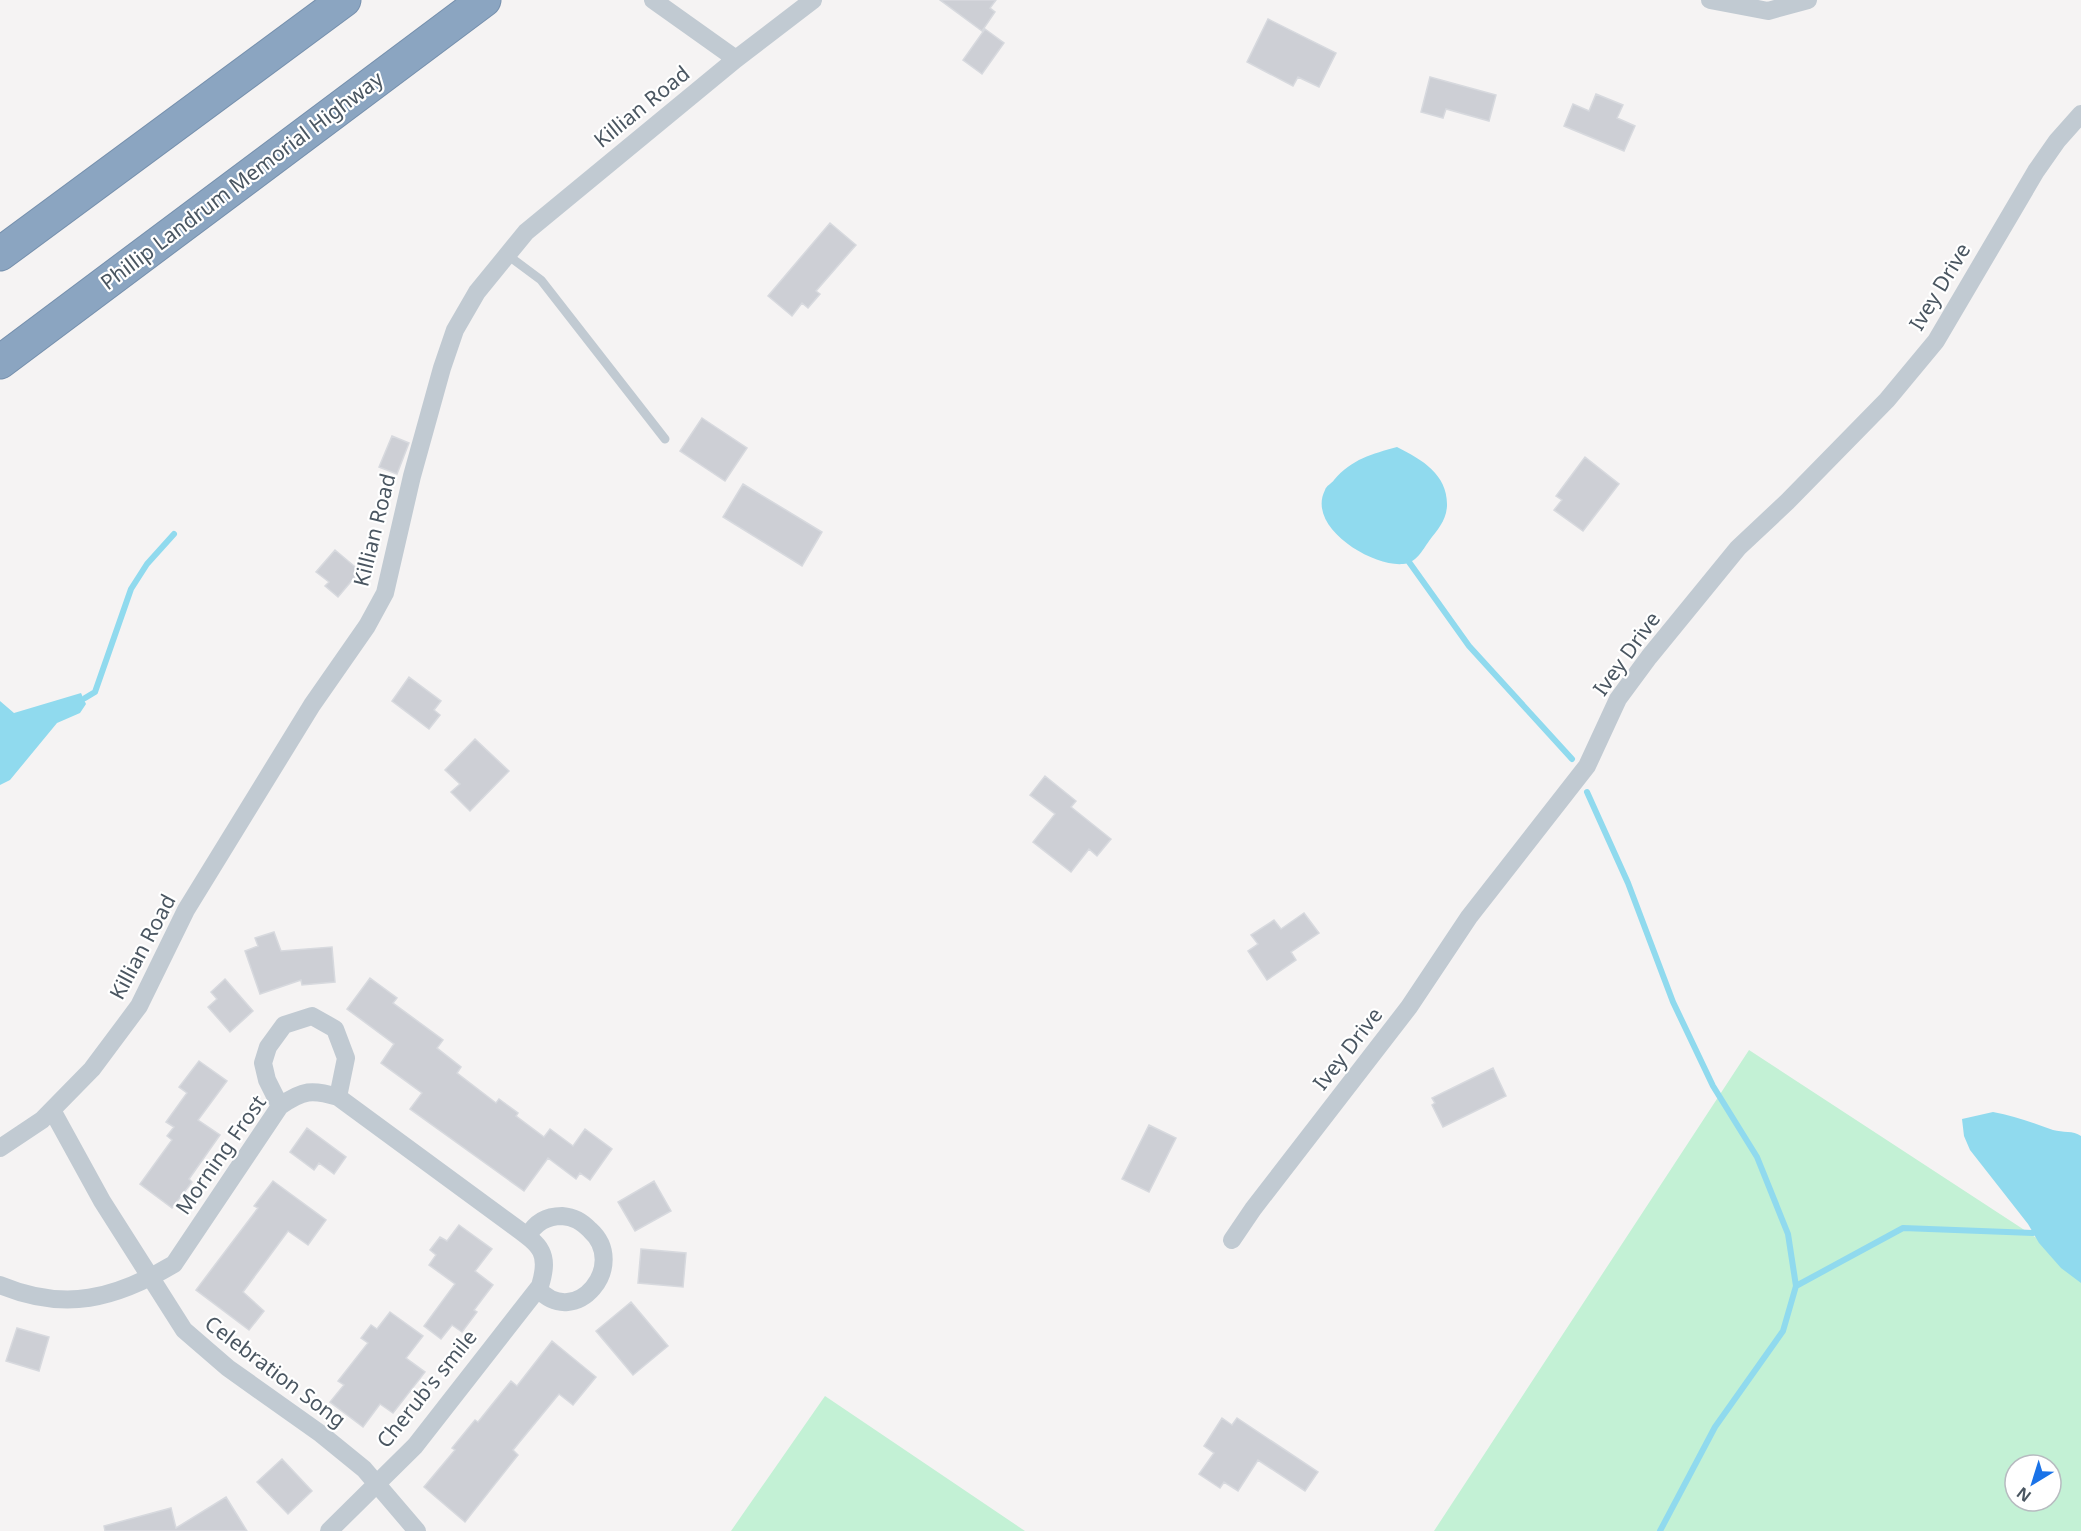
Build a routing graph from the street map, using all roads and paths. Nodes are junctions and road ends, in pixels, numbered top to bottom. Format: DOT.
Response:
graph roads {
  1 [pos="344,0"];
  2 [pos="484,0"];
  3 [pos="653,0"];
  4 [pos="813,0"];
  5 [pos="1710,0"];
  6 [pos="1808,0"];
  7 [pos="736,59"];
  8 [pos="2081,114"];
  9 [pos="0,254"];
  10 [pos="506,254"];
  11 [pos="0,362"];
  12 [pos="665,439"];
  13 [pos="338,1096"];
  14 [pos="280,1106"];
  15 [pos="52,1110"];
  16 [pos="0,1148"];
  17 [pos="528,1236"];
  18 [pos="1232,1240"];
  19 [pos="546,1265"];
  20 [pos="149,1279"];
  21 [pos="0,1285"];
  22 [pos="538,1289"];
  23 [pos="375,1483"];
  24 [pos="329,1531"];
  25 [pos="417,1531"];
  1 -- 9 [label="highway"];
  2 -- 11 [label="highway, Phillip Landrum Memorial Highway"];
  3 -- 7 [label="street"];
  4 -- 7 [label="street, Killian Road"];
  5 -- 6 [label="street"];
  7 -- 10 [label="street, Killian Road"];
  8 -- 18 [label="street, Ivey Drive"];
  10 -- 12 [label="lane"];
  10 -- 15 [label="street, Killian Road"];
  13 -- 14 [label="street, Morning Frost"];
  13 -- 14 [label="street"];
  13 -- 17 [label="street, Morning Frost"];
  14 -- 20 [label="street, Morning Frost"];
  15 -- 16 [label="street, Killian Road"];
  15 -- 20 [label="street, Celebration Song"];
  17 -- 19 [label="street, Morning Frost"];
  17 -- 22 [label="street"];
  19 -- 22 [label="street, Cherub's smile"];
  20 -- 21 [label="street, Morning Frost"];
  20 -- 23 [label="street, Celebration Song"];
  22 -- 23 [label="street, Cherub's smile"];
  23 -- 24 [label="street, Cherub's smile"];
  23 -- 25 [label="street, Celebration Song"];
}
